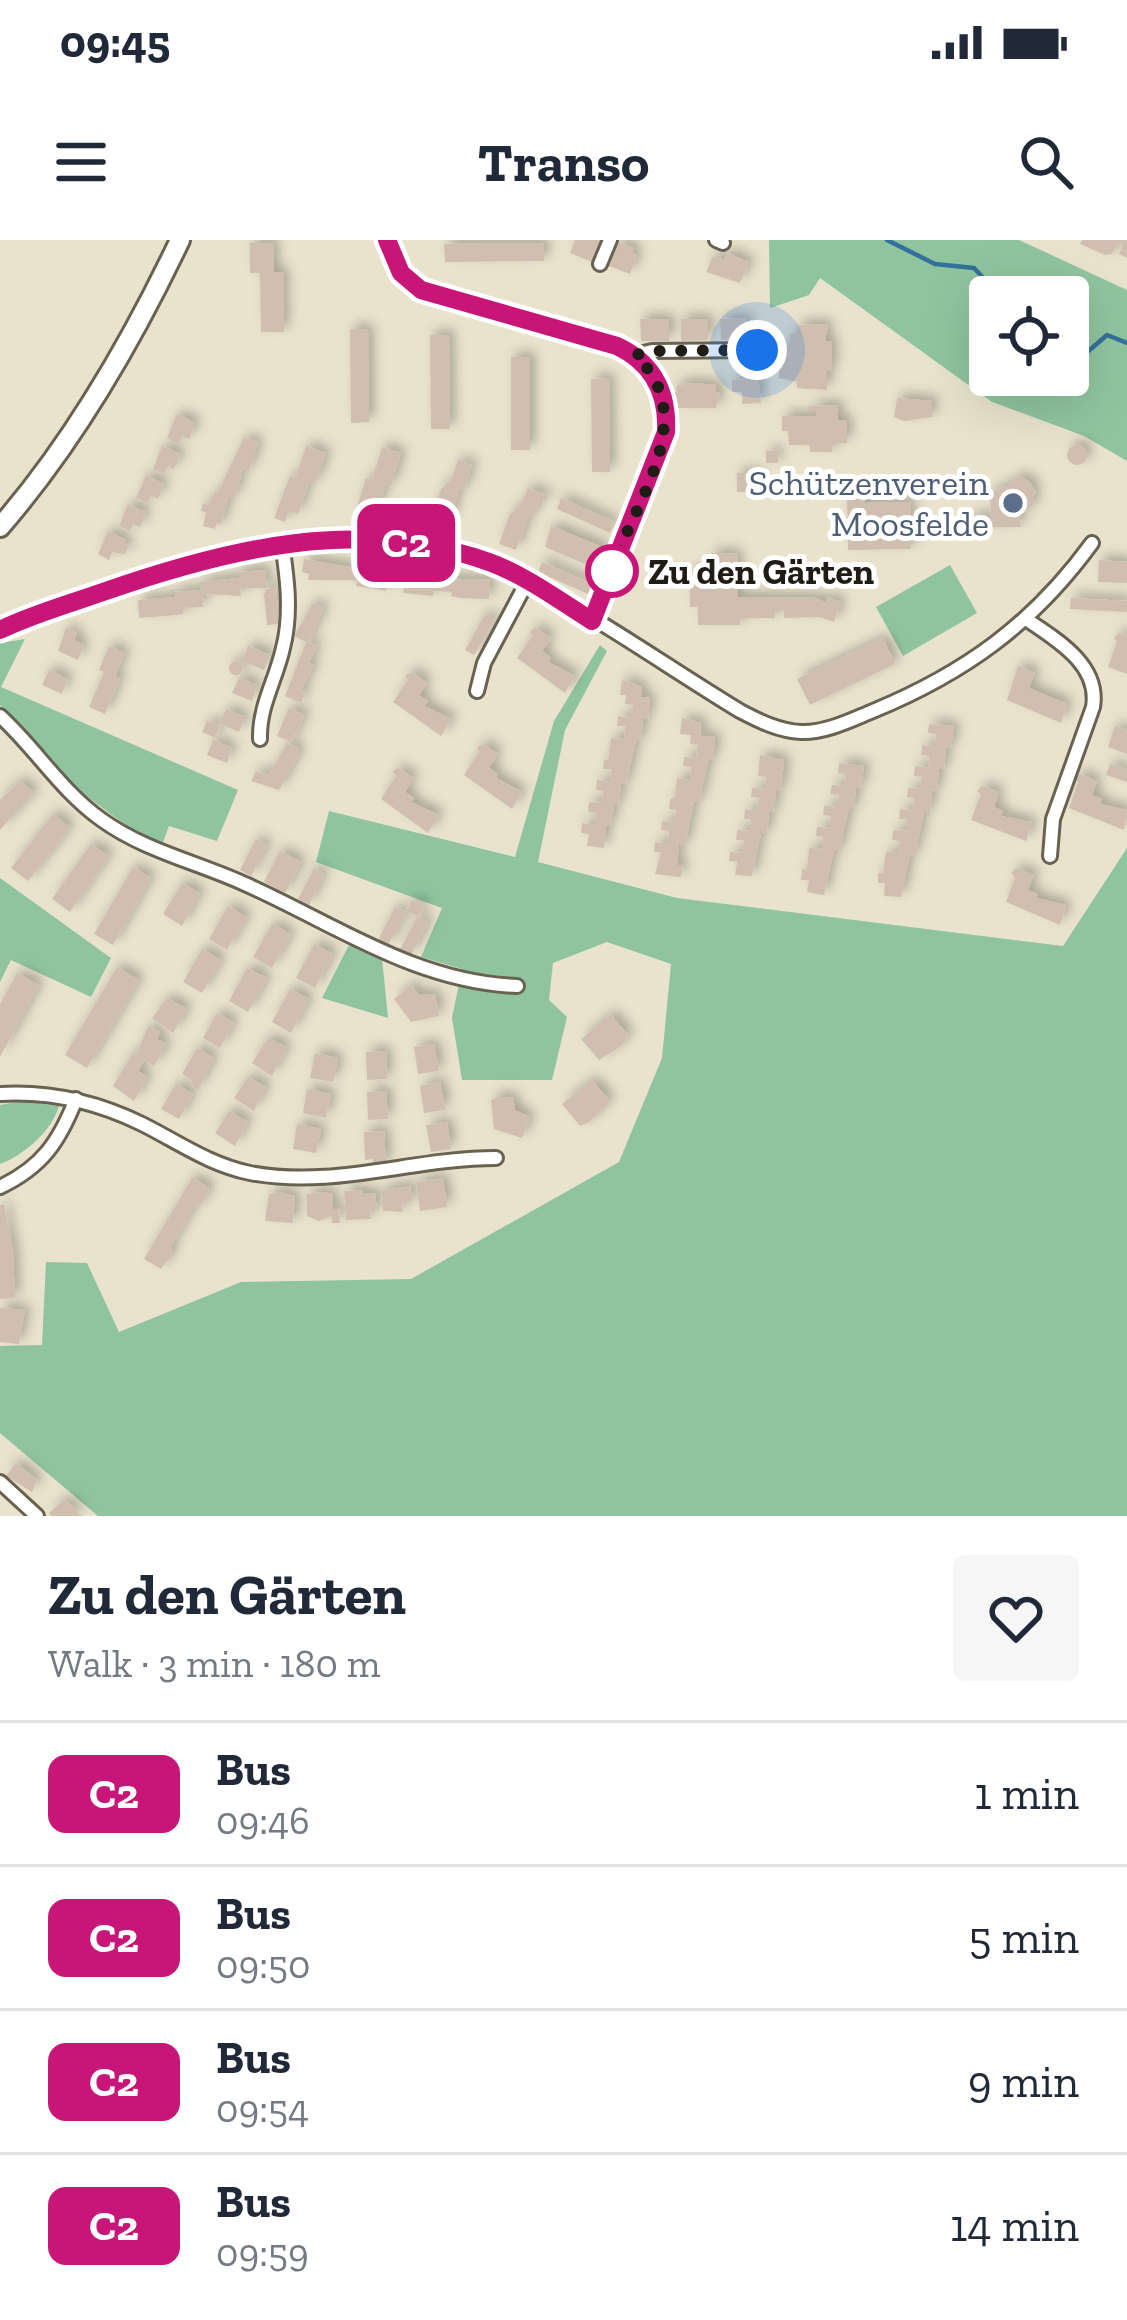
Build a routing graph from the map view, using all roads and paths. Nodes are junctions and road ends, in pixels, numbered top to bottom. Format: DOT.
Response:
graph roads {
  1 [pos="180,240"];
  2 [pos="386,240"];
  3 [pos="610,240"];
  4 [pos="600,264"];
  5 [pos="757,350"];
  6 [pos="635,355"];
  7 [pos="0,527"];
  8 [pos="282,543"];
  9 [pos="1092,543"];
  10 [pos="527,582"];
  11 [pos="1026,619"];
  12 [pos="592,621"];
  13 [pos="0,630"];
  14 [pos="477,691"];
  15 [pos="0,716"];
  16 [pos="260,739"];
  17 [pos="1049,856"];
  18 [pos="517,986"];
  19 [pos="0,1094"];
  20 [pos="76,1100"];
  21 [pos="496,1158"];
  22 [pos="0,1187"];
  23 [pos="1,1483"];
  24 [pos="37,1516"];
  1 -- 7 [label="main road"];
  2 -- 6 [label="street"];
  3 -- 4 [label="street"];
  5 -- 6 [label="street"];
  6 -- 12 [label="street"];
  8 -- 10 [label="street"];
  8 -- 13 [label="street"];
  8 -- 16 [label="street"];
  9 -- 11 [label="street"];
  10 -- 12 [label="street"];
  10 -- 14 [label="street"];
  11 -- 12 [label="street"];
  11 -- 17 [label="street"];
  15 -- 18 [label="street"];
  19 -- 20 [label="street"];
  20 -- 21 [label="street"];
  20 -- 22 [label="street"];
  23 -- 24 [label="street"];
}
